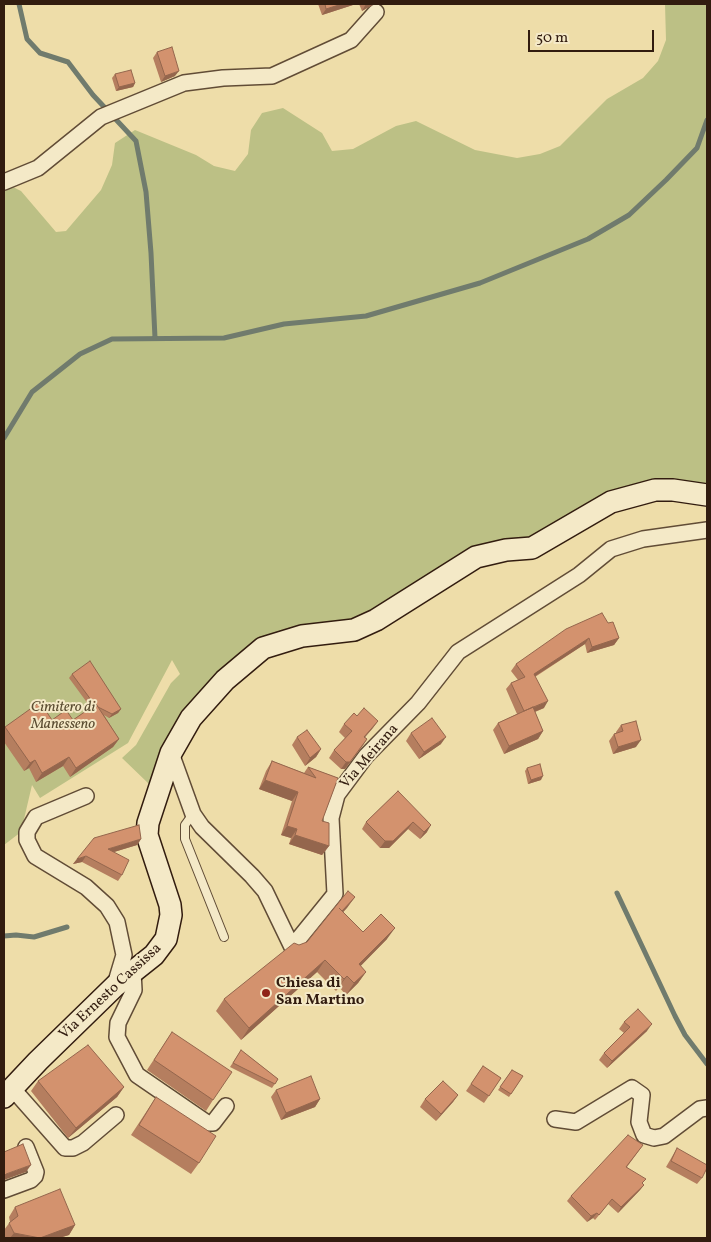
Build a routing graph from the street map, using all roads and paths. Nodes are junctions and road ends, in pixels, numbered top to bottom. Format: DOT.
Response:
graph roads {
  1 [pos="376,12"];
  2 [pos="4,182"];
  3 [pos="707,495"];
  4 [pos="707,530"];
  5 [pos="170,753"];
  6 [pos="86,796"];
  7 [pos="193,814"];
  8 [pos="224,937"];
  9 [pos="133,972"];
  10 [pos="115,986"];
  11 [pos="8,1093"];
  12 [pos="226,1106"];
  13 [pos="707,1108"];
  14 [pos="116,1115"];
  15 [pos="555,1119"];
  16 [pos="26,1147"];
  17 [pos="4,1190"];
  1 -- 2 [label="street"];
  3 -- 5 [label="street, Via Ernesto Cassissa"];
  4 -- 7 [label="street, Via Meirana"];
  5 -- 7 [label="street, Via Meirana"];
  5 -- 9 [label="street, Via Ernesto Cassissa"];
  6 -- 10 [label="street"];
  7 -- 8 [label="lane"];
  9 -- 10 [label="street, Via Ernesto Cassissa"];
  9 -- 12 [label="street"];
  10 -- 11 [label="street, Via Ernesto Cassissa"];
  11 -- 14 [label="street"];
  13 -- 15 [label="street"];
  16 -- 17 [label="street"];
}
